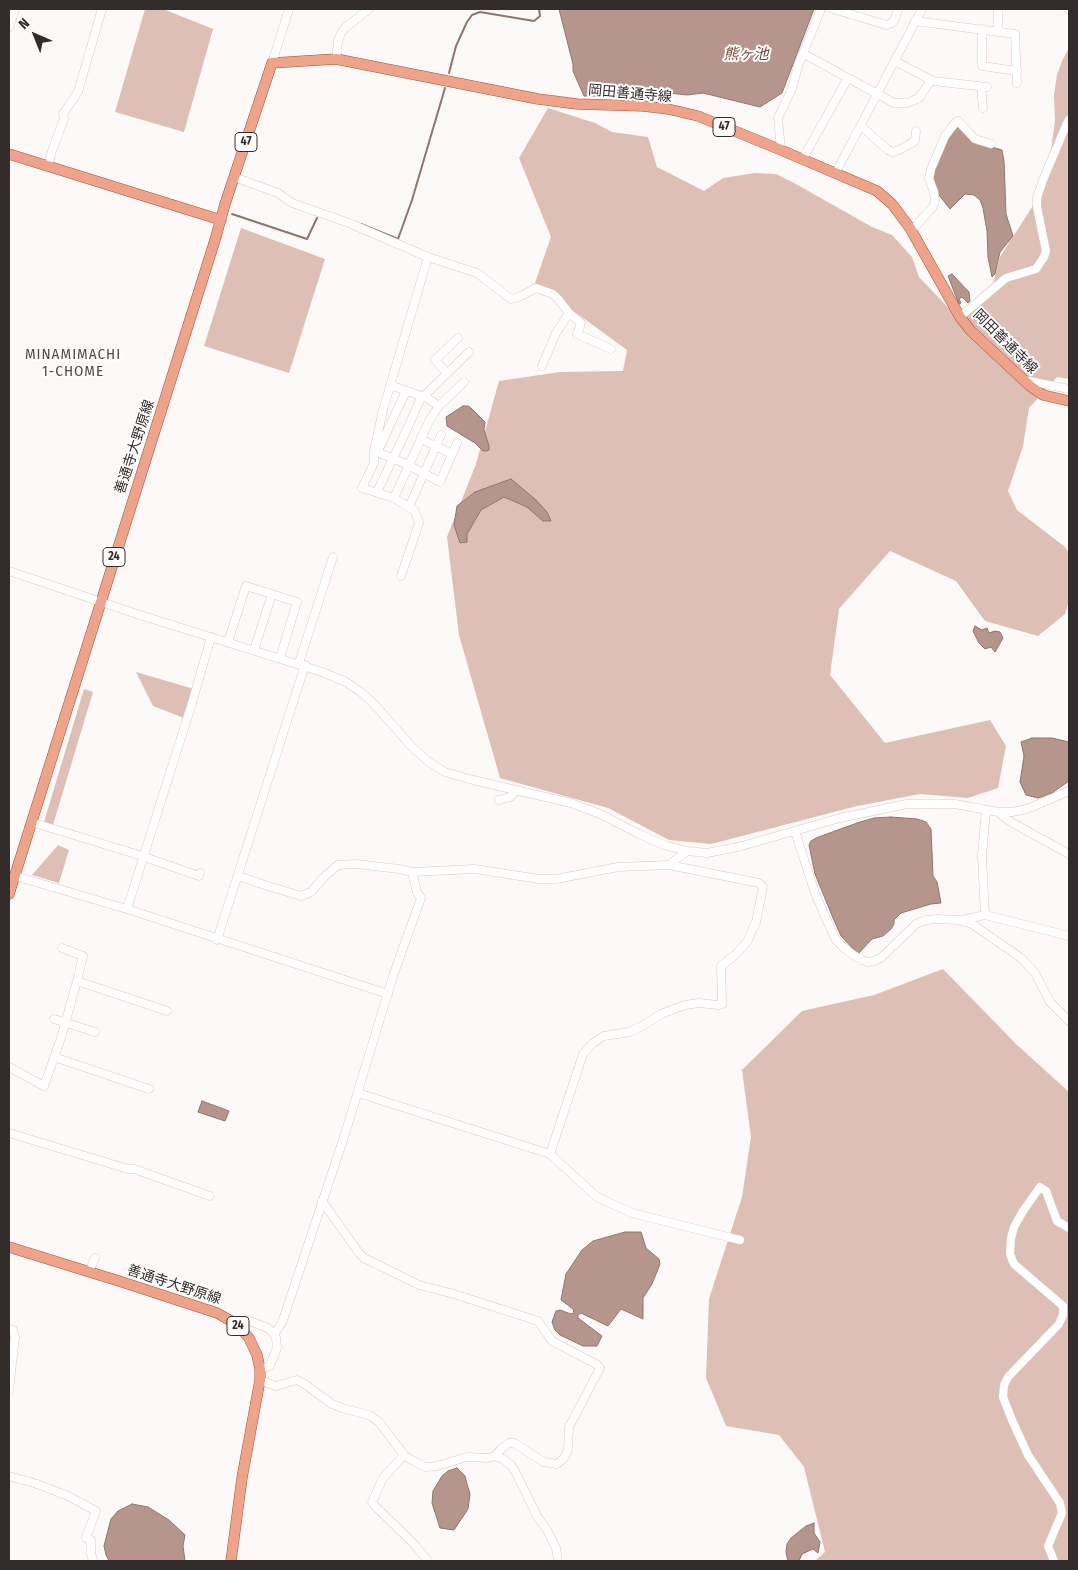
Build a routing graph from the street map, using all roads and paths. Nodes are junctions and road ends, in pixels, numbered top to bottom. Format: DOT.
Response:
graph roads {
  1 [pos="15,9"];
  2 [pos="102,9"];
  3 [pos="289,9"];
  4 [pos="369,9"];
  5 [pos="821,9"];
  6 [pos="833,9"];
  7 [pos="898,9"];
  8 [pos="922,9"];
  9 [pos="998,9"];
  10 [pos="915,21"];
  11 [pos="9,27"];
  12 [pos="982,29"];
  13 [pos="998,31"];
  14 [pos="804,54"];
  15 [pos="336,59"];
  16 [pos="895,61"];
  17 [pos="272,63"];
  18 [pos="1017,71"];
  19 [pos="848,78"];
  20 [pos="930,80"];
  21 [pos="1017,83"];
  22 [pos="877,94"];
  23 [pos="982,108"];
  24 [pos="1069,120"];
  25 [pos="861,126"];
  26 [pos="916,131"];
  27 [pos="991,144"];
  28 [pos="781,150"];
  29 [pos="9,154"];
  30 [pos="802,160"];
  31 [pos="48,166"];
  32 [pos="836,174"];
  33 [pos="234,177"];
  34 [pos="221,220"];
  35 [pos="911,230"];
  36 [pos="428,257"];
  37 [pos="569,313"];
  38 [pos="960,317"];
  39 [pos="458,338"];
  40 [pos="611,350"];
  41 [pos="469,352"];
  42 [pos="542,366"];
  43 [pos="447,374"];
  44 [pos="1024,380"];
  45 [pos="464,382"];
  46 [pos="390,385"];
  47 [pos="1069,389"];
  48 [pos="406,391"];
  49 [pos="423,397"];
  50 [pos="1069,401"];
  51 [pos="440,406"];
  52 [pos="441,435"];
  53 [pos="421,439"];
  54 [pos="457,443"];
  55 [pos="436,446"];
  56 [pos="452,454"];
  57 [pos="376,456"];
  58 [pos="393,459"];
  59 [pos="409,466"];
  60 [pos="423,474"];
  61 [pos="377,492"];
  62 [pos="394,498"];
  63 [pos="409,507"];
  64 [pos="333,557"];
  65 [pos="9,571"];
  66 [pos="401,576"];
  67 [pos="272,594"];
  68 [pos="101,601"];
  69 [pos="212,637"];
  70 [pos="228,642"];
  71 [pos="254,650"];
  72 [pos="280,658"];
  73 [pos="302,664"];
  74 [pos="516,791"];
  75 [pos="1069,791"];
  76 [pos="499,800"];
  77 [pos="986,810"];
  78 [pos="998,812"];
  79 [pos="31,822"];
  80 [pos="795,831"];
  81 [pos="687,851"];
  82 [pos="1069,854"];
  83 [pos="144,858"];
  84 [pos="670,865"];
  85 [pos="412,872"];
  86 [pos="200,873"];
  87 [pos="14,876"];
  88 [pos="238,876"];
  89 [pos="9,894"];
  90 [pos="127,909"];
  91 [pos="985,915"];
  92 [pos="958,920"];
  93 [pos="1069,936"];
  94 [pos="217,940"];
  95 [pos="62,948"];
  96 [pos="77,982"];
  97 [pos="388,994"];
  98 [pos="167,1011"];
  99 [pos="54,1019"];
  100 [pos="1069,1021"];
  101 [pos="65,1022"];
  102 [pos="95,1032"];
  103 [pos="54,1057"];
  104 [pos="9,1067"];
  105 [pos="149,1089"];
  106 [pos="358,1093"];
  107 [pos="9,1133"];
  108 [pos="550,1154"];
  109 [pos="210,1196"];
  110 [pos="322,1201"];
  111 [pos="1069,1228"];
  112 [pos="740,1240"];
  113 [pos="9,1247"];
  114 [pos="95,1258"];
  115 [pos="89,1272"];
  116 [pos="234,1322"];
  117 [pos="9,1330"];
  118 [pos="274,1334"];
  119 [pos="260,1369"];
  120 [pos="260,1380"];
  121 [pos="9,1390"];
  122 [pos="404,1455"];
  123 [pos="496,1456"];
  124 [pos="9,1476"];
  125 [pos="92,1561"];
  126 [pos="231,1561"];
  127 [pos="428,1561"];
  128 [pos="558,1561"];
  129 [pos="1054,1561"];
  1 -- 11 [label="street"];
  2 -- 31 [label="street"];
  3 -- 17 [label="street"];
  4 -- 15 [label="street"];
  5 -- 14 [label="street"];
  6 -- 7 [label="street"];
  8 -- 10 [label="street"];
  9 -- 13 [label="street"];
  10 -- 12 [label="street"];
  10 -- 16 [label="street"];
  12 -- 13 [label="street"];
  12 -- 18 [label="street"];
  13 -- 18 [label="street"];
  14 -- 19 [label="street"];
  14 -- 28 [label="street"];
  15 -- 17 [label="main road, 岡田善通寺線 / 47"];
  15 -- 28 [label="main road, 岡田善通寺線 / 47"];
  16 -- 20 [label="street"];
  16 -- 22 [label="street"];
  17 -- 33 [label="main road, 47"];
  18 -- 21 [label="street"];
  19 -- 22 [label="street"];
  19 -- 30 [label="street"];
  20 -- 22 [label="street"];
  20 -- 23 [label="street"];
  22 -- 25 [label="street"];
  24 -- 38 [label="street"];
  25 -- 26 [label="street"];
  25 -- 32 [label="street"];
  27 -- 35 [label="street"];
  28 -- 30 [label="main road, 岡田善通寺線 / 47"];
  29 -- 31 [label="main road"];
  30 -- 32 [label="main road, 岡田善通寺線 / 47"];
  31 -- 34 [label="main road"];
  32 -- 35 [label="main road, 岡田善通寺線 / 47"];
  33 -- 34 [label="main road, 47"];
  33 -- 36 [label="street"];
  34 -- 68 [label="main road, 善通寺大野原線 / 24"];
  35 -- 38 [label="main road, 岡田善通寺線 / 47"];
  36 -- 37 [label="street"];
  36 -- 46 [label="street"];
  37 -- 40 [label="street"];
  37 -- 42 [label="street"];
  38 -- 44 [label="main road, 岡田善通寺線 / 47"];
  39 -- 43 [label="street"];
  41 -- 43 [label="street"];
  43 -- 49 [label="street"];
  44 -- 47 [label="street"];
  44 -- 50 [label="main road, 岡田善通寺線 / 47"];
  45 -- 51 [label="street"];
  46 -- 48 [label="street"];
  46 -- 57 [label="street"];
  48 -- 49 [label="street"];
  48 -- 57 [label="street"];
  49 -- 51 [label="street"];
  49 -- 58 [label="street"];
  51 -- 53 [label="street"];
  52 -- 55 [label="street"];
  53 -- 55 [label="street"];
  53 -- 59 [label="street"];
  54 -- 56 [label="street"];
  55 -- 56 [label="street"];
  55 -- 60 [label="street"];
  56 -- 60 [label="street"];
  57 -- 58 [label="street"];
  57 -- 61 [label="street"];
  58 -- 59 [label="street"];
  58 -- 61 [label="street"];
  59 -- 60 [label="street"];
  59 -- 62 [label="street"];
  60 -- 63 [label="street"];
  61 -- 62 [label="street"];
  62 -- 63 [label="street"];
  63 -- 66 [label="street"];
  64 -- 73 [label="street"];
  65 -- 68 [label="street"];
  67 -- 70 [label="street"];
  67 -- 71 [label="street"];
  67 -- 72 [label="street"];
  68 -- 69 [label="street"];
  68 -- 79 [label="main road, 善通寺大野原線 / 24"];
  69 -- 70 [label="street"];
  69 -- 83 [label="street"];
  70 -- 71 [label="street"];
  71 -- 72 [label="street"];
  72 -- 73 [label="street"];
  73 -- 74 [label="street"];
  73 -- 88 [label="street"];
  74 -- 76 [label="street"];
  74 -- 81 [label="street"];
  75 -- 78 [label="street"];
  77 -- 78 [label="street"];
  77 -- 80 [label="street"];
  77 -- 91 [label="street"];
  78 -- 82 [label="street"];
  79 -- 83 [label="street"];
  79 -- 87 [label="main road, 善通寺大野原線 / 24"];
  80 -- 81 [label="street"];
  80 -- 92 [label="street"];
  81 -- 84 [label="street"];
  83 -- 86 [label="street"];
  83 -- 90 [label="street"];
  84 -- 85 [label="street"];
  84 -- 108 [label="street"];
  85 -- 88 [label="street"];
  85 -- 97 [label="street"];
  87 -- 89 [label="main road, 善通寺大野原線 / 24"];
  87 -- 90 [label="street"];
  88 -- 94 [label="street"];
  90 -- 94 [label="street"];
  91 -- 92 [label="street"];
  91 -- 93 [label="street"];
  92 -- 100 [label="street"];
  94 -- 97 [label="street"];
  95 -- 96 [label="street"];
  96 -- 98 [label="street"];
  96 -- 101 [label="street"];
  97 -- 106 [label="street"];
  99 -- 101 [label="street"];
  101 -- 102 [label="street"];
  101 -- 103 [label="street"];
  103 -- 104 [label="street"];
  103 -- 105 [label="street"];
  106 -- 108 [label="street"];
  106 -- 110 [label="street"];
  107 -- 109 [label="street"];
  108 -- 112 [label="street"];
  110 -- 118 [label="street"];
  110 -- 123 [label="street"];
  111 -- 129 [label="street"];
  113 -- 115 [label="main road, 善通寺大野原線 / 24"];
  114 -- 115 [label="street"];
  115 -- 116 [label="main road, 善通寺大野原線 / 24"];
  116 -- 118 [label="street"];
  116 -- 119 [label="main road, 善通寺大野原線 / 24"];
  117 -- 121 [label="street"];
  118 -- 119 [label="street"];
  119 -- 120 [label="main road, 善通寺大野原線 / 24"];
  120 -- 122 [label="street"];
  120 -- 126 [label="main road, 善通寺大野原線 / 24"];
  122 -- 123 [label="street"];
  122 -- 127 [label="street"];
  123 -- 128 [label="street"];
  124 -- 125 [label="street"];
}
